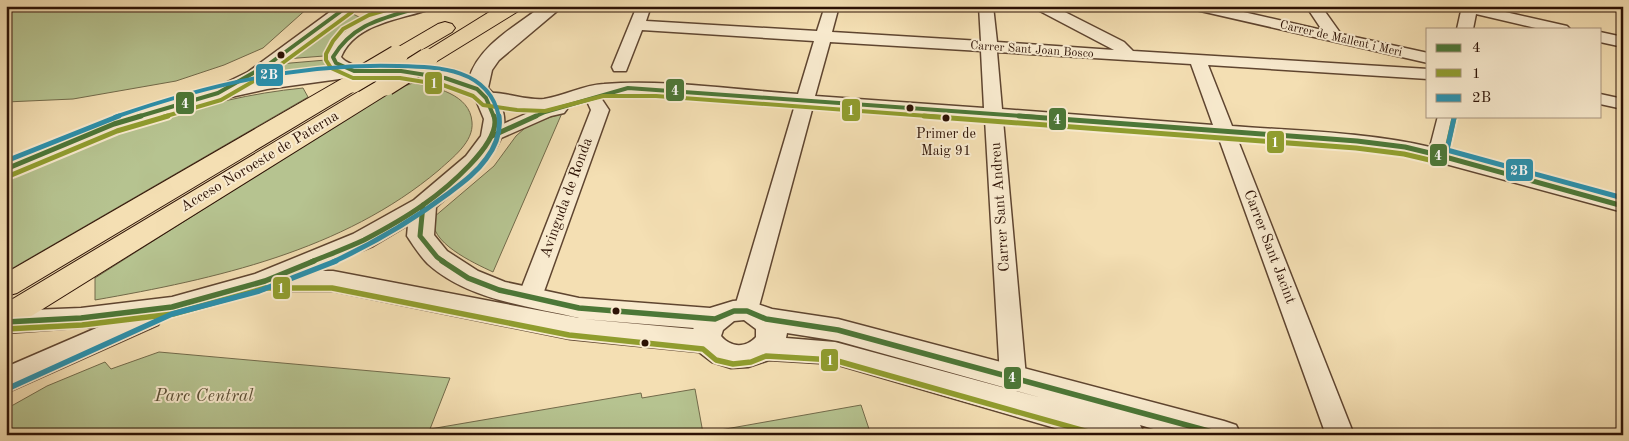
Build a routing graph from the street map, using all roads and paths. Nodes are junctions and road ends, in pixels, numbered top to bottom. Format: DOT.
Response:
graph roads {
  1 [pos="348,6"];
  2 [pos="354,6"];
  3 [pos="425,6"];
  4 [pos="480,6"];
  5 [pos="513,6"];
  6 [pos="554,6"];
  7 [pos="644,6"];
  8 [pos="832,6"];
  9 [pos="986,6"];
  10 [pos="1041,6"];
  11 [pos="1196,6"];
  12 [pos="1313,6"];
  13 [pos="1466,7"];
  14 [pos="388,16"];
  15 [pos="637,24"];
  16 [pos="1465,28"];
  17 [pos="1558,28"];
  18 [pos="823,36"];
  19 [pos="1335,37"];
  20 [pos="1602,37"];
  21 [pos="1623,42"];
  22 [pos="990,47"];
  23 [pos="1128,56"];
  24 [pos="1426,58"];
  25 [pos="1198,60"];
  26 [pos="620,67"];
  27 [pos="1426,74"];
  28 [pos="354,77"];
  29 [pos="628,88"];
  30 [pos="481,93"];
  31 [pos="216,94"];
  32 [pos="594,99"];
  33 [pos="1602,99"];
  34 [pos="805,100"];
  35 [pos="1623,104"];
  36 [pos="995,114"];
  37 [pos="1447,118"];
  38 [pos="1225,132"];
  39 [pos="492,136"];
  40 [pos="1438,155"];
  41 [pos="6,169"];
  42 [pos="423,205"];
  43 [pos="1623,206"];
  44 [pos="265,281"];
  45 [pos="530,297"];
  46 [pos="15,301"];
  47 [pos="172,307"];
  48 [pos="6,322"];
  49 [pos="759,326"];
  50 [pos="711,331"];
  51 [pos="1013,377"];
  52 [pos="6,381"];
  53 [pos="1128,435"];
  54 [pos="1224,435"];
  55 [pos="1340,435"];
  1 -- 31 [label="street"];
  2 -- 14 [label="street"];
  3 -- 14 [label="street"];
  4 -- 28 [label="main road, Acceso Noroeste de Paterna, bridge"];
  5 -- 46 [label="main road, Acceso Noroeste de Paterna, bridge"];
  6 -- 30 [label="street"];
  7 -- 15 [label="street"];
  8 -- 18 [label="street"];
  9 -- 22 [label="street, Carrer Sant Andreu"];
  10 -- 23 [label="street"];
  11 -- 19 [label="street, Carrer de Mallent i Meri"];
  12 -- 19 [label="street"];
  13 -- 16 [label="street"];
  13 -- 17 [label="street"];
  14 -- 28 [label="street"];
  15 -- 18 [label="street, Carrer Sant Joan Bosco"];
  15 -- 26 [label="street"];
  18 -- 22 [label="street, Carrer Sant Joan Bosco"];
  18 -- 34 [label="street"];
  19 -- 24 [label="street, Carrer de Mallent i Meri"];
  20 -- 21 [label="street"];
  22 -- 23 [label="street, Carrer Sant Joan Bosco"];
  22 -- 36 [label="street, Carrer Sant Andreu"];
  23 -- 25 [label="street, Carrer Sant Joan Bosco"];
  25 -- 27 [label="street, Carrer Sant Joan Bosco"];
  25 -- 38 [label="street, Carrer Sant Jacint"];
  28 -- 30 [label="street"];
  28 -- 31 [label="street"];
  28 -- 46 [label="main road, Acceso Noroeste de Paterna"];
  29 -- 30 [label="street"];
  29 -- 32 [label="street"];
  29 -- 34 [label="street"];
  30 -- 39 [label="street"];
  31 -- 41 [label="street"];
  32 -- 39 [label="street"];
  32 -- 45 [label="street, Avinguda de Ronda"];
  33 -- 35 [label="street"];
  34 -- 36 [label="street"];
  34 -- 49 [label="street"];
  36 -- 38 [label="street"];
  36 -- 51 [label="street, Carrer Sant Andreu"];
  37 -- 40 [label="street"];
  38 -- 40 [label="street"];
  38 -- 55 [label="street, Carrer Sant Jacint"];
  39 -- 42 [label="street"];
  40 -- 43 [label="street"];
  42 -- 44 [label="street"];
  42 -- 45 [label="street"];
  44 -- 47 [label="street"];
  44 -- 50 [label="street"];
  45 -- 50 [label="street"];
  47 -- 48 [label="street"];
  47 -- 52 [label="street"];
  49 -- 50 [label="street"];
  49 -- 50 [label="street"];
  49 -- 51 [label="street"];
  49 -- 53 [label="street"];
  51 -- 54 [label="street"];
}
